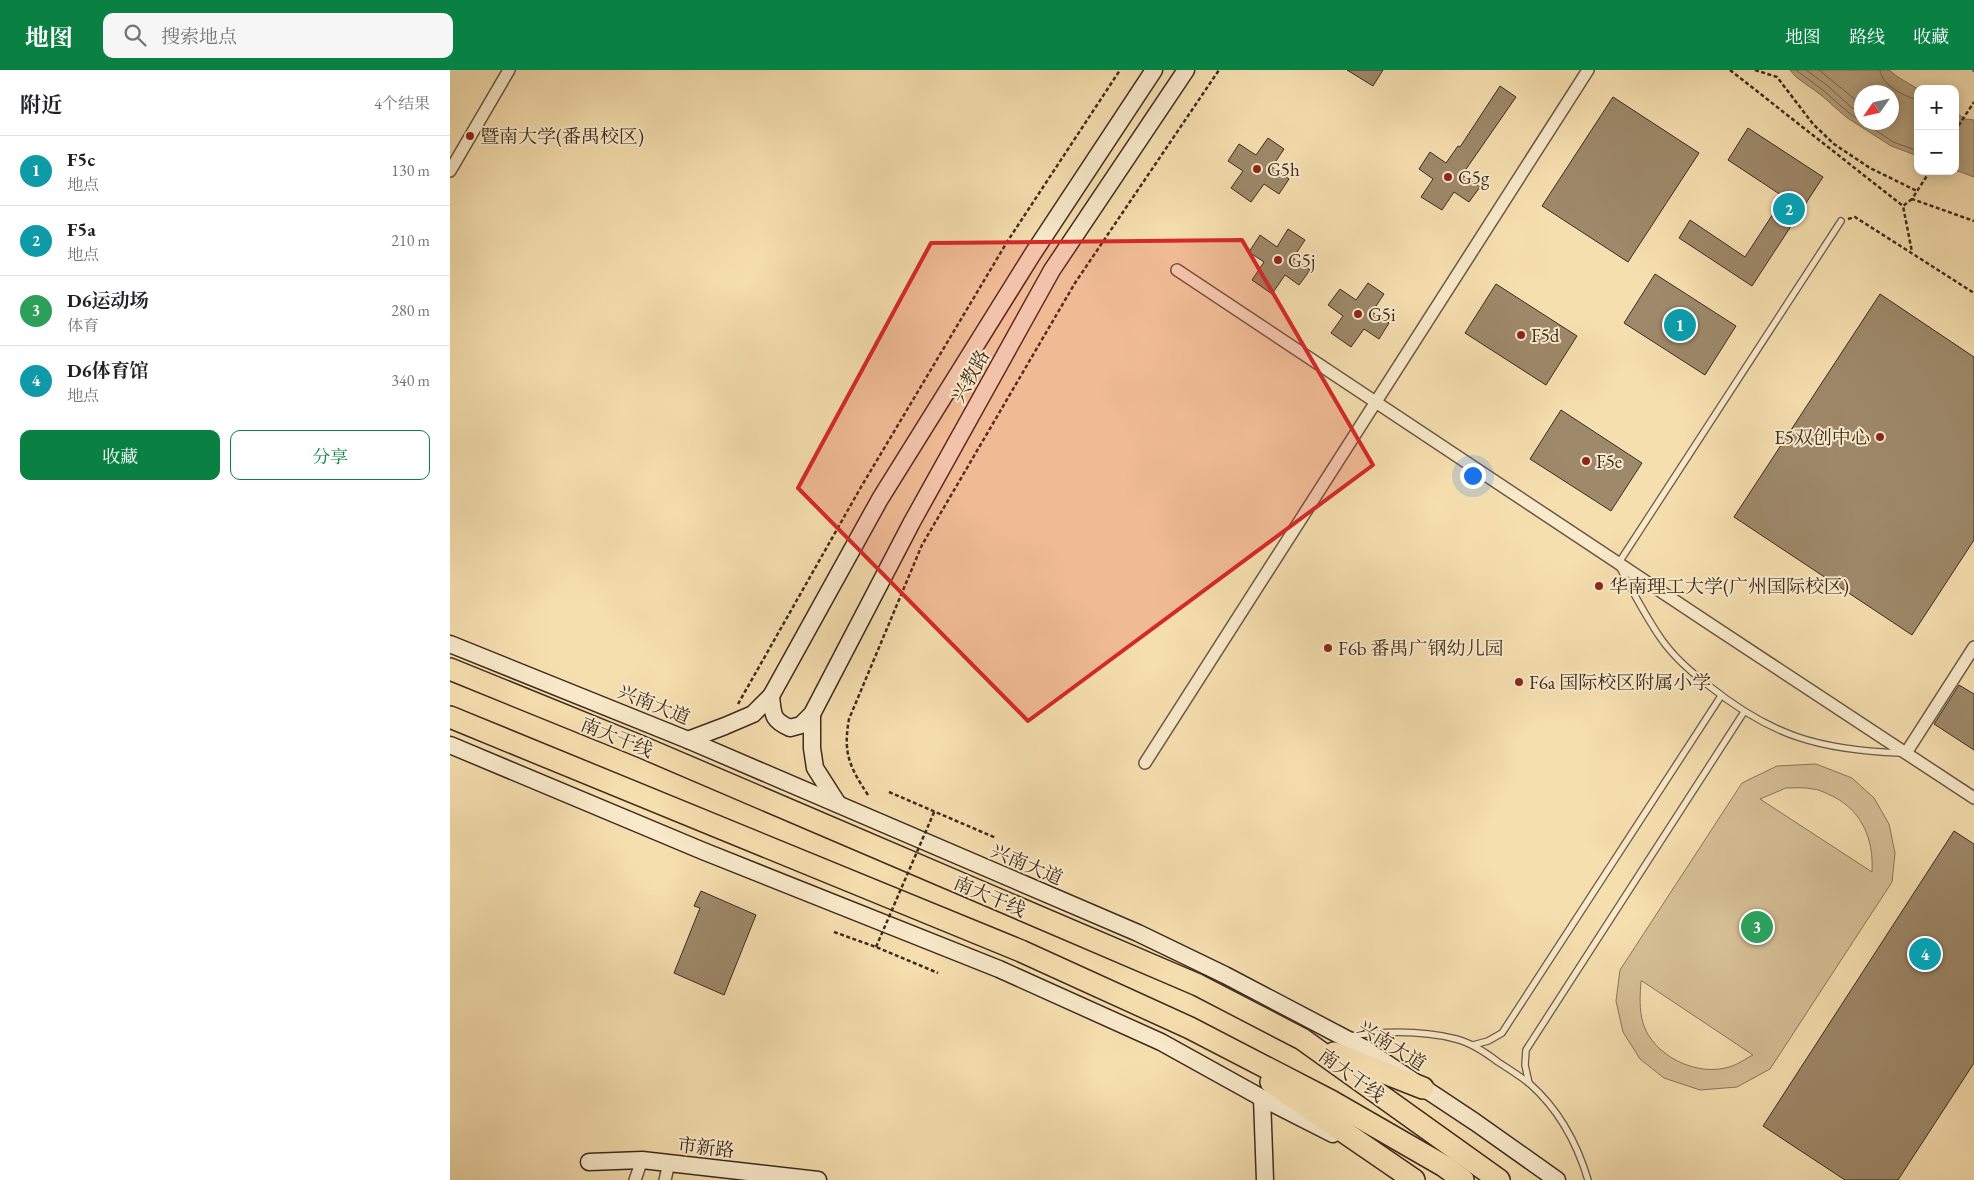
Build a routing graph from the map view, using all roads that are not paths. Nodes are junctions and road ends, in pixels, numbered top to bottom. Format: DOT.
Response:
graph roads {
  1 [pos="509,70"];
  2 [pos="1154,70"];
  3 [pos="1186,70"];
  4 [pos="1588,70"];
  5 [pos="450,171"];
  6 [pos="1841,221"];
  7 [pos="1177,270"];
  8 [pos="1376,401"];
  9 [pos="1618,564"];
  10 [pos="450,644"];
  11 [pos="1974,647"];
  12 [pos="450,669"];
  13 [pos="771,696"];
  14 [pos="1721,696"];
  15 [pos="1744,712"];
  16 [pos="812,714"];
  17 [pos="450,717"];
  18 [pos="688,740"];
  19 [pos="450,745"];
  20 [pos="1906,753"];
  21 [pos="1145,763"];
  22 [pos="1974,798"];
  23 [pos="838,804"];
  24 [pos="1190,1028"];
  25 [pos="1343,1037"];
  26 [pos="1302,1039"];
  27 [pos="1474,1045"];
  28 [pos="1529,1083"];
  29 [pos="1422,1088"];
  30 [pos="1262,1098"];
  31 [pos="642,1160"];
  32 [pos="588,1162"];
  33 [pos="669,1163"];
  34 [pos="635,1180"];
  35 [pos="665,1180"];
  36 [pos="818,1180"];
  37 [pos="1265,1180"];
  38 [pos="1413,1180"];
  39 [pos="1463,1180"];
  40 [pos="1499,1180"];
  41 [pos="1557,1180"];
  42 [pos="1588,1180"];
  1 -- 5 [label="street"];
  2 -- 13 [label="main road, 兴教路"];
  3 -- 16 [label="main road, 兴教路"];
  4 -- 8 [label="street"];
  6 -- 9 [label="lane"];
  7 -- 8 [label="street"];
  8 -- 9 [label="street"];
  8 -- 21 [label="street"];
  9 -- 14 [label="lane"];
  9 -- 20 [label="street"];
  10 -- 18 [label="main road, 兴南大道"];
  11 -- 20 [label="street"];
  12 -- 26 [label="highway, 南大干线"];
  13 -- 16 [label="main road"];
  13 -- 18 [label="main road, 兴教路"];
  14 -- 15 [label="lane"];
  14 -- 27 [label="lane"];
  15 -- 20 [label="lane"];
  15 -- 28 [label="lane"];
  16 -- 23 [label="main road"];
  17 -- 24 [label="highway, 南大干线"];
  18 -- 23 [label="main road, 兴南大道"];
  19 -- 30 [label="main road"];
  20 -- 22 [label="street"];
  23 -- 25 [label="main road, 兴南大道"];
  24 -- 38 [label="highway"];
  24 -- 39 [label="highway, 南大干线"];
  25 -- 27 [label="lane"];
  25 -- 29 [label="main road, 兴南大道"];
  26 -- 29 [label="highway"];
  26 -- 40 [label="highway, 南大干线"];
  27 -- 28 [label="lane"];
  28 -- 42 [label="lane"];
  29 -- 41 [label="main road, 兴南大道"];
  30 -- 37 [label="main road"];
  30 -- 38 [label="main road"];
  31 -- 32 [label="main road, 市新路"];
  31 -- 33 [label="main road, 市新路"];
  31 -- 34 [label="street"];
  33 -- 35 [label="street"];
  33 -- 36 [label="main road, 市新路"];
}
